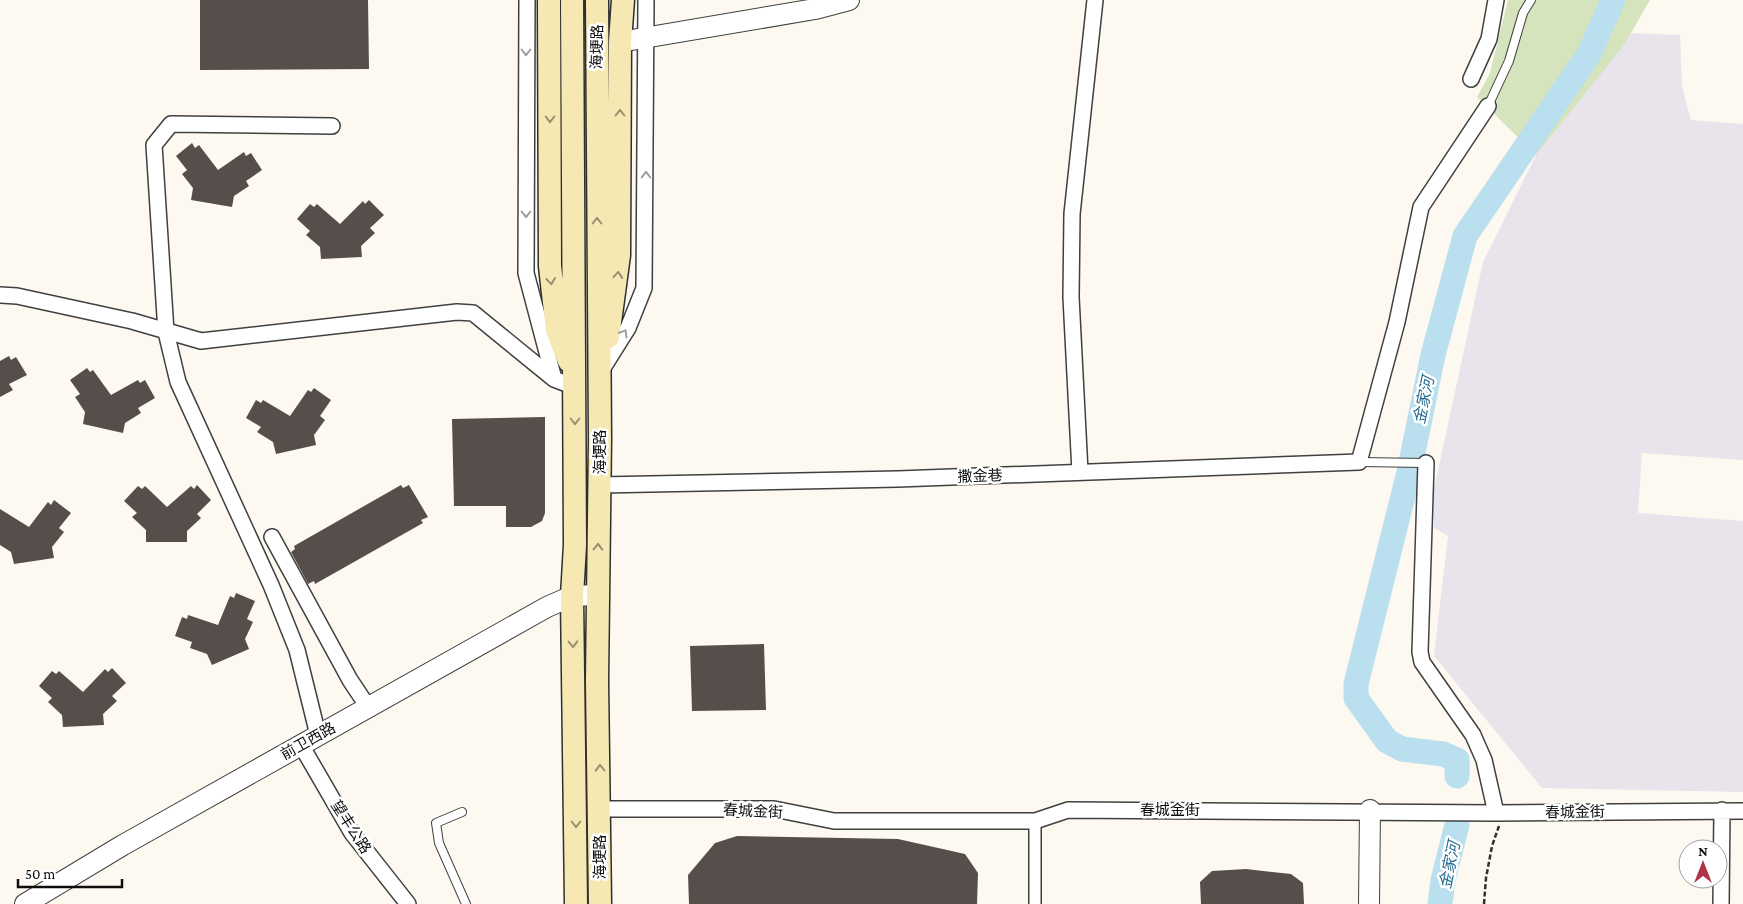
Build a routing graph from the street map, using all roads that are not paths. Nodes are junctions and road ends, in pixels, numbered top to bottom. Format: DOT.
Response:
graph roads {
  1 [pos="526,0"];
  2 [pos="549,0"];
  3 [pos="572,0"];
  4 [pos="597,0"];
  5 [pos="622,0"];
  6 [pos="646,0"];
  7 [pos="849,0"];
  8 [pos="1095,0"];
  9 [pos="1496,0"];
  10 [pos="1531,0"];
  11 [pos="647,39"];
  12 [pos="620,42"];
  13 [pos="1472,79"];
  14 [pos="1488,106"];
  15 [pos="332,126"];
  16 [pos="0,295"];
  17 [pos="166,332"];
  18 [pos="598,374"];
  19 [pos="568,379"];
  20 [pos="1359,462"];
  21 [pos="1426,463"];
  22 [pos="1080,472"];
  23 [pos="600,486"];
  24 [pos="272,537"];
  25 [pos="597,595"];
  26 [pos="572,596"];
  27 [pos="368,707"];
  28 [pos="310,740"];
  29 [pos="601,809"];
  30 [pos="1370,810"];
  31 [pos="1722,810"];
  32 [pos="1743,811"];
  33 [pos="462,812"];
  34 [pos="1496,813"];
  35 [pos="1035,821"];
  36 [pos="25,904"];
  37 [pos="408,904"];
  38 [pos="466,904"];
  39 [pos="576,904"];
  40 [pos="600,904"];
  41 [pos="1035,904"];
  42 [pos="1369,904"];
  43 [pos="1721,904"];
  1 -- 19 [label="street, one-way"];
  2 -- 19 [label="main road, one-way"];
  3 -- 19 [label="main road, 海埂路"];
  18 -- 4 [label="main road, 海埂路, one-way"];
  5 -- 12 [label="main road"];
  6 -- 11 [label="street"];
  7 -- 11 [label="street"];
  8 -- 22 [label="street"];
  9 -- 13 [label="street"];
  10 -- 14 [label="lane"];
  11 -- 12 [label="street"];
  18 -- 11 [label="street, one-way"];
  18 -- 12 [label="main road, one-way"];
  14 -- 20 [label="street"];
  15 -- 17 [label="street, 望丰公路"];
  16 -- 17 [label="street"];
  17 -- 19 [label="street"];
  17 -- 28 [label="street, 望丰公路"];
  18 -- 23 [label="main road, 海埂路"];
  19 -- 26 [label="main road, 海埂路, one-way"];
  20 -- 21 [label="lane"];
  20 -- 22 [label="street, 撒金巷"];
  21 -- 34 [label="street"];
  22 -- 23 [label="street, 撒金巷"];
  25 -- 23 [label="main road, 海埂路, one-way"];
  24 -- 27 [label="street"];
  25 -- 26 [label="street, 前卫西路"];
  29 -- 25 [label="main road, 海埂路, one-way"];
  26 -- 27 [label="street, 前卫西路"];
  26 -- 39 [label="main road, 海埂路, one-way"];
  27 -- 28 [label="street, 前卫西路"];
  28 -- 36 [label="street, 前卫西路"];
  28 -- 37 [label="street, 望丰公路"];
  29 -- 35 [label="street, 春城金街"];
  29 -- 40 [label="main road, 海埂路"];
  30 -- 34 [label="street, 春城金街"];
  30 -- 35 [label="street, 春城金街"];
  30 -- 42 [label="street"];
  31 -- 32 [label="street, 春城金街"];
  31 -- 34 [label="street, 春城金街"];
  31 -- 43 [label="street"];
  33 -- 38 [label="lane"];
  35 -- 41 [label="street"];
}
